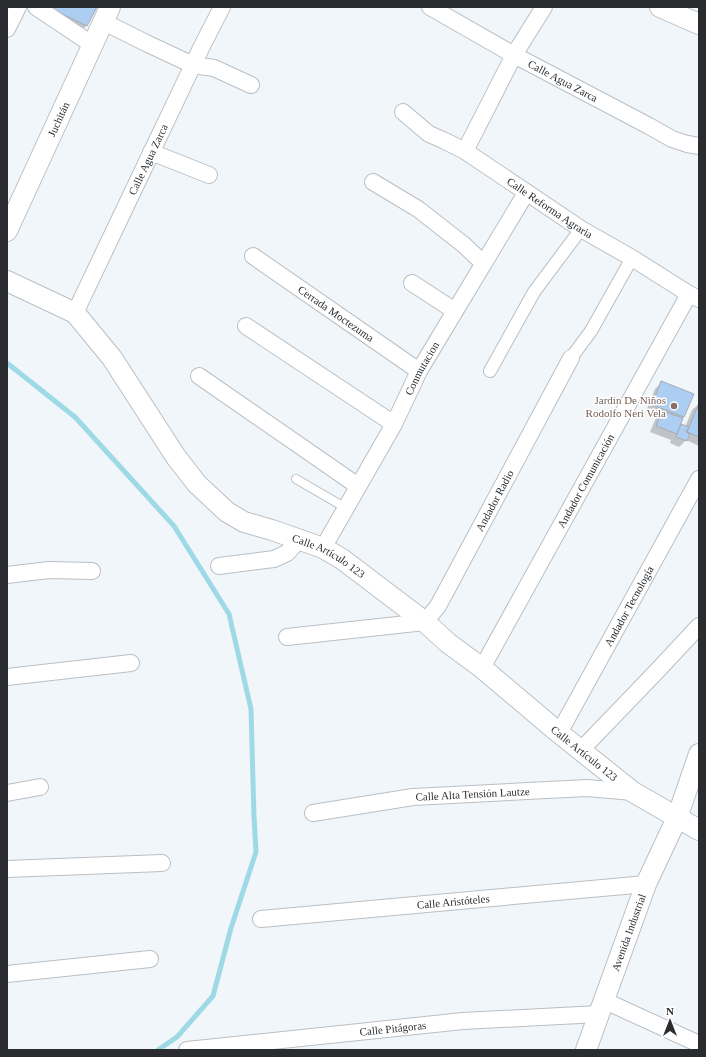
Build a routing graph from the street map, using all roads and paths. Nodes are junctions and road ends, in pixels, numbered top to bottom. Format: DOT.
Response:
graph roads {
  1 [pos="18,7"];
  2 [pos="36,7"];
  3 [pos="222,7"];
  4 [pos="430,7"];
  5 [pos="544,7"];
  6 [pos="672,10"];
  7 [pos="107,14"];
  8 [pos="699,24"];
  9 [pos="7,29"];
  10 [pos="93,45"];
  11 [pos="514,55"];
  12 [pos="193,65"];
  13 [pos="251,85"];
  14 [pos="403,112"];
  15 [pos="699,146"];
  16 [pos="465,151"];
  17 [pos="151,152"];
  18 [pos="209,175"];
  19 [pos="373,182"];
  20 [pos="526,192"];
  21 [pos="581,229"];
  22 [pos="7,231"];
  23 [pos="253,256"];
  24 [pos="632,258"];
  25 [pos="483,263"];
  26 [pos="7,281"];
  27 [pos="412,283"];
  28 [pos="694,296"];
  29 [pos="455,311"];
  30 [pos="74,312"];
  31 [pos="246,326"];
  32 [pos="571,358"];
  33 [pos="419,371"];
  34 [pos="490,371"];
  35 [pos="199,376"];
  36 [pos="394,424"];
  37 [pos="296,479"];
  38 [pos="699,479"];
  39 [pos="358,486"];
  40 [pos="346,508"];
  41 [pos="299,540"];
  42 [pos="323,548"];
  43 [pos="219,566"];
  44 [pos="92,571"];
  45 [pos="7,575"];
  46 [pos="425,622"];
  47 [pos="699,626"];
  48 [pos="287,638"];
  49 [pos="131,663"];
  50 [pos="482,668"];
  51 [pos="7,677"];
  52 [pos="559,733"];
  53 [pos="580,750"];
  54 [pos="699,755"];
  55 [pos="40,787"];
  56 [pos="633,792"];
  57 [pos="7,793"];
  58 [pos="313,813"];
  59 [pos="677,818"];
  60 [pos="699,830"];
  61 [pos="162,863"];
  62 [pos="7,869"];
  63 [pos="646,884"];
  64 [pos="261,919"];
  65 [pos="150,959"];
  66 [pos="7,974"];
  67 [pos="601,1007"];
  68 [pos="699,1044"];
  69 [pos="187,1050"];
  70 [pos="586,1050"];
  1 -- 9 [label="street"];
  2 -- 10 [label="street"];
  3 -- 12 [label="street, Calle Agua Zarca"];
  4 -- 11 [label="street, Calle Agua Zarca"];
  5 -- 11 [label="street"];
  6 -- 8 [label="street"];
  7 -- 10 [label="street, Juchitán"];
  7 -- 12 [label="street"];
  10 -- 22 [label="street, Juchitán"];
  11 -- 15 [label="street, Calle Agua Zarca"];
  11 -- 16 [label="street"];
  12 -- 13 [label="street"];
  12 -- 17 [label="street, Calle Agua Zarca"];
  14 -- 16 [label="street, Calle Reforma Agraria"];
  16 -- 20 [label="street, Calle Reforma Agraria"];
  17 -- 18 [label="street"];
  17 -- 30 [label="street, Calle Agua Zarca"];
  19 -- 25 [label="street"];
  20 -- 21 [label="street, Calle Reforma Agraria"];
  20 -- 25 [label="street, Conmutacion"];
  21 -- 24 [label="street, Calle Reforma Agraria"];
  21 -- 34 [label="street"];
  23 -- 33 [label="street, Cerrada Moctezuma"];
  24 -- 28 [label="street, Calle Reforma Agraria"];
  24 -- 32 [label="street, Andador Radio"];
  25 -- 29 [label="street, Conmutacion"];
  26 -- 30 [label="street, Calle Artículo 123"];
  27 -- 29 [label="street"];
  28 -- 50 [label="street, Andador Comunicación"];
  29 -- 33 [label="street, Conmutacion"];
  30 -- 41 [label="street, Calle Artículo 123"];
  31 -- 36 [label="street"];
  32 -- 46 [label="street, Andador Radio"];
  33 -- 36 [label="street, Conmutacion"];
  35 -- 39 [label="street"];
  36 -- 39 [label="street, Conmutacion"];
  37 -- 40 [label="lane"];
  38 -- 52 [label="street, Andador Tecnología"];
  39 -- 40 [label="street, Conmutacion"];
  40 -- 42 [label="street, Conmutacion"];
  41 -- 42 [label="street, Calle Artículo 123"];
  41 -- 43 [label="street"];
  42 -- 46 [label="street, Calle Artículo 123"];
  44 -- 45 [label="street"];
  46 -- 48 [label="street"];
  46 -- 50 [label="street, Calle Artículo 123"];
  47 -- 53 [label="street"];
  49 -- 51 [label="street"];
  50 -- 52 [label="street, Calle Artículo 123"];
  52 -- 53 [label="street, Calle Artículo 123"];
  53 -- 56 [label="street, Calle Artículo 123"];
  54 -- 59 [label="street, Avenida Industrial"];
  55 -- 57 [label="street"];
  56 -- 58 [label="street, Calle Alta Tensión Lautze"];
  56 -- 59 [label="street, Calle Artículo 123"];
  59 -- 60 [label="street, Calle Artículo 123"];
  59 -- 63 [label="street, Avenida Industrial"];
  61 -- 62 [label="street"];
  63 -- 64 [label="street, Calle Aristóteles"];
  63 -- 67 [label="street, Avenida Industrial"];
  65 -- 66 [label="street"];
  67 -- 68 [label="street"];
  67 -- 69 [label="street, Calle Pitágoras"];
  67 -- 70 [label="street, Avenida Industrial"];
}
